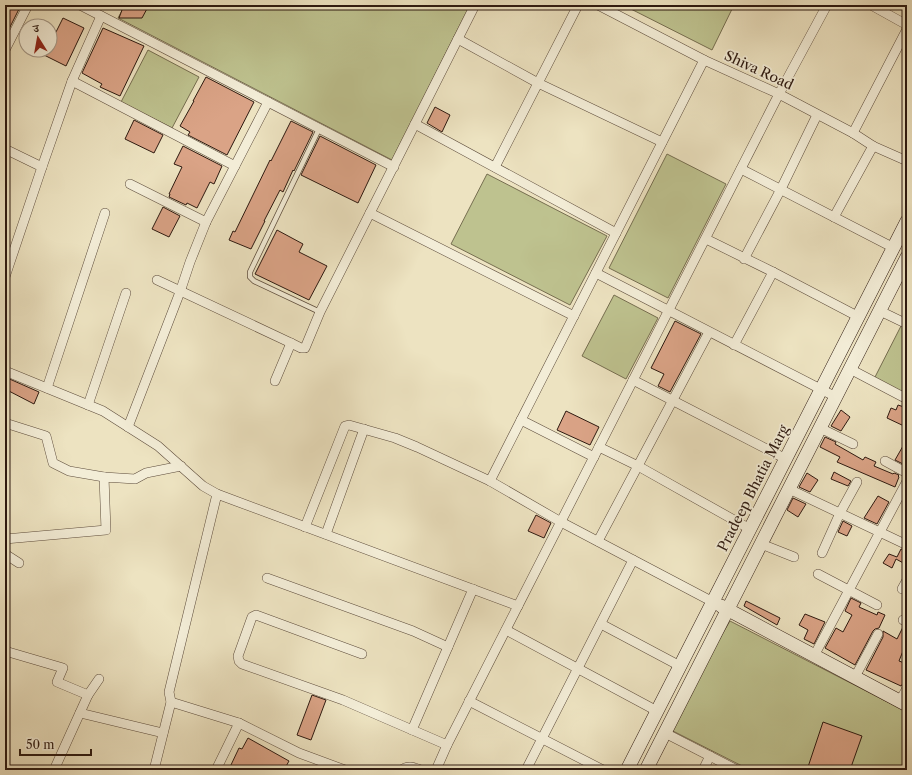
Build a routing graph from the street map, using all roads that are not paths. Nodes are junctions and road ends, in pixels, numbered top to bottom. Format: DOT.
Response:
graph roads {
  1 [pos="28,5"];
  2 [pos="80,5"];
  3 [pos="475,5"];
  4 [pos="578,5"];
  5 [pos="598,5"];
  6 [pos="827,5"];
  7 [pos="871,5"];
  8 [pos="611,8"];
  9 [pos="101,16"];
  10 [pos="907,25"];
  11 [pos="907,29"];
  12 [pos="458,39"];
  13 [pos="5,50"];
  14 [pos="704,60"];
  15 [pos="72,81"];
  16 [pos="538,83"];
  17 [pos="779,94"];
  18 [pos="268,102"];
  19 [pos="817,115"];
  20 [pos="416,124"];
  21 [pos="319,129"];
  22 [pos="853,133"];
  23 [pos="662,142"];
  24 [pos="873,146"];
  25 [pos="5,149"];
  26 [pos="907,162"];
  27 [pos="42,166"];
  28 [pos="235,166"];
  29 [pos="394,167"];
  30 [pos="495,167"];
  31 [pos="742,169"];
  32 [pos="130,184"];
  33 [pos="780,189"];
  34 [pos="105,213"];
  35 [pos="370,213"];
  36 [pos="834,217"];
  37 [pos="907,221"];
  38 [pos="206,222"];
  39 [pos="616,233"];
  40 [pos="706,239"];
  41 [pos="894,248"];
  42 [pos="907,257"];
  43 [pos="744,259"];
  44 [pos="773,272"];
  45 [pos="596,273"];
  46 [pos="5,277"];
  47 [pos="157,280"];
  48 [pos="180,292"];
  49 [pos="126,293"];
  50 [pos="669,311"];
  51 [pos="880,311"];
  52 [pos="320,312"];
  53 [pos="574,316"];
  54 [pos="859,317"];
  55 [pos="907,324"];
  56 [pos="709,332"];
  57 [pos="291,343"];
  58 [pos="734,345"];
  59 [pos="850,369"];
  60 [pos="5,371"];
  61 [pos="633,380"];
  62 [pos="275,381"];
  63 [pos="47,388"];
  64 [pos="821,390"];
  65 [pos="836,397"];
  66 [pos="907,399"];
  67 [pos="672,400"];
  68 [pos="88,404"];
  69 [pos="521,420"];
  70 [pos="5,423"];
  71 [pos="128,427"];
  72 [pos="820,428"];
  73 [pos="364,429"];
  74 [pos="853,444"];
  75 [pos="599,447"];
  76 [pos="594,457"];
  77 [pos="786,459"];
  78 [pos="885,461"];
  79 [pos="181,466"];
  80 [pos="638,466"];
  81 [pos="907,473"];
  82 [pos="104,477"];
  83 [pos="490,481"];
  84 [pos="907,481"];
  85 [pos="857,482"];
  86 [pos="790,489"];
  87 [pos="217,494"];
  88 [pos="840,513"];
  89 [pos="561,522"];
  90 [pos="304,527"];
  91 [pos="750,529"];
  92 [pos="880,532"];
  93 [pos="326,534"];
  94 [pos="5,539"];
  95 [pos="598,541"];
  96 [pos="761,544"];
  97 [pos="907,545"];
  98 [pos="822,553"];
  99 [pos="5,554"];
  100 [pos="794,557"];
  101 [pos="633,560"];
  102 [pos="19,563"];
  103 [pos="818,574"];
  104 [pos="267,578"];
  105 [pos="907,580"];
  106 [pos="473,589"];
  107 [pos="902,589"];
  108 [pos="849,590"];
  109 [pos="713,602"];
  110 [pos="877,605"];
  111 [pos="518,606"];
  112 [pos="728,610"];
  113 [pos="600,624"];
  114 [pos="506,630"];
  115 [pos="878,634"];
  116 [pos="448,647"];
  117 [pos="5,651"];
  118 [pos="362,654"];
  119 [pos="814,656"];
  120 [pos="680,666"];
  121 [pos="578,668"];
  122 [pos="855,677"];
  123 [pos="99,679"];
  124 [pos="907,688"];
  125 [pos="88,695"];
  126 [pos="469,701"];
  127 [pos="171,702"];
  128 [pos="904,703"];
  129 [pos="657,711"];
  130 [pos="80,713"];
  131 [pos="239,723"];
  132 [pos="412,730"];
  133 [pos="163,733"];
  134 [pos="665,733"];
  135 [pos="542,739"];
  136 [pos="447,745"];
  137 [pos="710,756"];
  138 [pos="54,770"];
  139 [pos="154,770"];
  140 [pos="216,770"];
  141 [pos="344,770"];
  142 [pos="401,770"];
  143 [pos="421,770"];
  144 [pos="436,770"];
  145 [pos="526,770"];
  146 [pos="604,770"];
  147 [pos="627,770"];
  148 [pos="646,770"];
  149 [pos="703,770"];
  150 [pos="737,770"];
  1 -- 13 [label="street"];
  2 -- 9 [label="street"];
  3 -- 12 [label="street"];
  4 -- 16 [label="street"];
  5 -- 8 [label="street, Shiva Road"];
  6 -- 17 [label="street"];
  7 -- 10 [label="street"];
  8 -- 14 [label="street, Shiva Road"];
  9 -- 15 [label="street"];
  9 -- 18 [label="street"];
  11 -- 22 [label="street"];
  12 -- 16 [label="street"];
  12 -- 20 [label="street"];
  14 -- 17 [label="street, Shiva Road"];
  14 -- 23 [label="street"];
  15 -- 27 [label="street"];
  15 -- 28 [label="street"];
  16 -- 23 [label="street"];
  16 -- 30 [label="street"];
  17 -- 19 [label="street, Shiva Road"];
  17 -- 31 [label="street"];
  18 -- 21 [label="street"];
  18 -- 28 [label="street"];
  19 -- 22 [label="street, Shiva Road"];
  19 -- 33 [label="street"];
  20 -- 29 [label="street"];
  20 -- 30 [label="street"];
  21 -- 29 [label="street"];
  21 -- 52 [label="lane"];
  22 -- 24 [label="street, Shiva Road"];
  23 -- 39 [label="street"];
  24 -- 26 [label="street, Shiva Road"];
  24 -- 36 [label="street"];
  25 -- 27 [label="street"];
  27 -- 46 [label="street"];
  28 -- 38 [label="street"];
  29 -- 35 [label="street"];
  30 -- 39 [label="street"];
  31 -- 33 [label="street"];
  31 -- 40 [label="street"];
  32 -- 38 [label="street"];
  33 -- 36 [label="street"];
  33 -- 43 [label="street"];
  34 -- 63 [label="street"];
  35 -- 52 [label="street"];
  35 -- 53 [label="street"];
  36 -- 41 [label="street"];
  37 -- 41 [label="street, Pradeep Bhatia Marg"];
  38 -- 48 [label="street"];
  39 -- 45 [label="street"];
  40 -- 43 [label="street"];
  40 -- 50 [label="street"];
  41 -- 54 [label="street, Pradeep Bhatia Marg"];
  42 -- 51 [label="street"];
  43 -- 44 [label="street"];
  44 -- 54 [label="street"];
  44 -- 58 [label="street"];
  45 -- 50 [label="street"];
  45 -- 53 [label="street"];
  47 -- 48 [label="street"];
  48 -- 57 [label="street"];
  48 -- 71 [label="street"];
  49 -- 68 [label="street"];
  50 -- 56 [label="street"];
  50 -- 61 [label="street"];
  51 -- 55 [label="street"];
  51 -- 59 [label="street"];
  52 -- 57 [label="street"];
  53 -- 69 [label="street"];
  54 -- 64 [label="street, Pradeep Bhatia Marg"];
  56 -- 58 [label="street"];
  56 -- 67 [label="street"];
  57 -- 62 [label="street"];
  58 -- 64 [label="street"];
  59 -- 65 [label="street"];
  59 -- 66 [label="street"];
  60 -- 63 [label="street"];
  61 -- 67 [label="street"];
  61 -- 75 [label="street"];
  63 -- 68 [label="street"];
  64 -- 65 [label="street"];
  64 -- 77 [label="street, Pradeep Bhatia Marg"];
  65 -- 72 [label="street"];
  67 -- 77 [label="street"];
  67 -- 80 [label="street"];
  68 -- 71 [label="street"];
  69 -- 76 [label="street"];
  69 -- 83 [label="street"];
  70 -- 82 [label="street"];
  71 -- 79 [label="street"];
  72 -- 74 [label="street"];
  72 -- 86 [label="street"];
  73 -- 83 [label="street"];
  73 -- 90 [label="street"];
  73 -- 93 [label="street"];
  75 -- 76 [label="street"];
  75 -- 80 [label="street"];
  76 -- 89 [label="street"];
  77 -- 91 [label="street, Pradeep Bhatia Marg"];
  78 -- 81 [label="street"];
  79 -- 82 [label="street"];
  79 -- 87 [label="street"];
  80 -- 91 [label="street"];
  80 -- 95 [label="street"];
  82 -- 94 [label="street"];
  83 -- 89 [label="street"];
  84 -- 92 [label="street"];
  85 -- 88 [label="street"];
  86 -- 88 [label="street"];
  86 -- 96 [label="street"];
  87 -- 90 [label="street"];
  87 -- 127 [label="street"];
  88 -- 92 [label="street"];
  88 -- 98 [label="street"];
  89 -- 95 [label="street"];
  89 -- 111 [label="street"];
  90 -- 93 [label="street"];
  91 -- 109 [label="street, Pradeep Bhatia Marg"];
  92 -- 97 [label="street"];
  92 -- 108 [label="street"];
  93 -- 106 [label="street"];
  95 -- 101 [label="street"];
  96 -- 100 [label="street"];
  96 -- 112 [label="street"];
  99 -- 102 [label="street"];
  101 -- 109 [label="street"];
  101 -- 113 [label="street"];
  103 -- 108 [label="street"];
  104 -- 116 [label="street"];
  105 -- 107 [label="street"];
  106 -- 111 [label="street"];
  106 -- 116 [label="street"];
  108 -- 110 [label="street"];
  108 -- 119 [label="street"];
  109 -- 112 [label="street"];
  109 -- 120 [label="street, Pradeep Bhatia Marg"];
  111 -- 114 [label="street"];
  112 -- 119 [label="street"];
  112 -- 134 [label="street"];
  113 -- 120 [label="street"];
  113 -- 121 [label="street"];
  114 -- 121 [label="street"];
  114 -- 126 [label="street"];
  115 -- 122 [label="street"];
  116 -- 132 [label="street"];
  117 -- 125 [label="street"];
  118 -- 132 [label="street"];
  119 -- 122 [label="street"];
  120 -- 129 [label="street, Pradeep Bhatia Marg"];
  121 -- 129 [label="street"];
  121 -- 135 [label="street"];
  122 -- 128 [label="street"];
  123 -- 125 [label="street"];
  124 -- 128 [label="street"];
  125 -- 130 [label="street"];
  126 -- 135 [label="street"];
  126 -- 136 [label="street"];
  127 -- 131 [label="street"];
  127 -- 133 [label="street"];
  129 -- 147 [label="street, Pradeep Bhatia Marg"];
  130 -- 133 [label="street"];
  130 -- 138 [label="street"];
  131 -- 140 [label="street"];
  131 -- 141 [label="street"];
  132 -- 136 [label="street"];
  133 -- 139 [label="street"];
  134 -- 137 [label="street"];
  134 -- 148 [label="street"];
  135 -- 145 [label="street"];
  135 -- 146 [label="street"];
  136 -- 144 [label="street"];
  137 -- 149 [label="street"];
  137 -- 150 [label="street"];
  142 -- 143 [label="street"];
}
